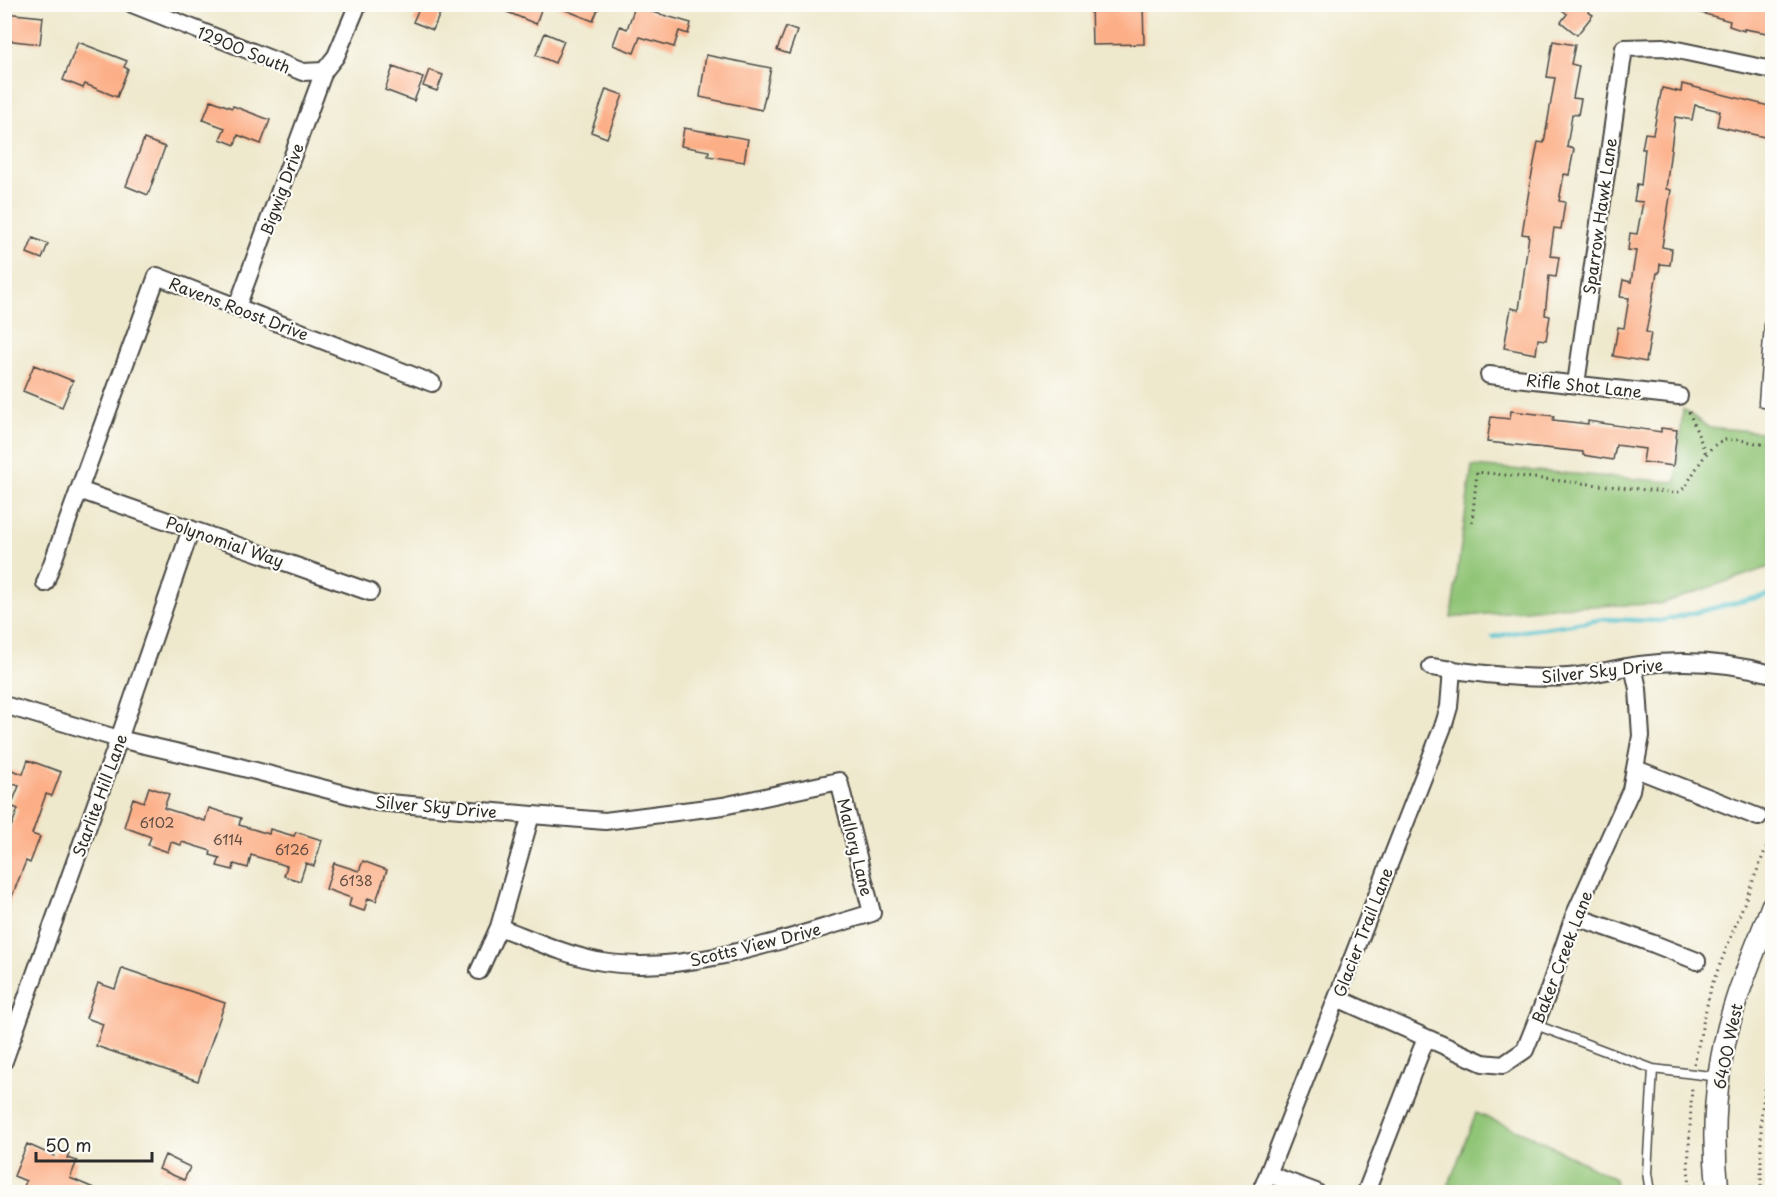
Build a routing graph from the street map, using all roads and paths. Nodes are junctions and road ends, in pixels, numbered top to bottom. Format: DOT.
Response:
graph roads {
  1 [pos="132,4"];
  2 [pos="358,4"];
  3 [pos="1773,70"];
  4 [pos="324,71"];
  5 [pos="1773,285"];
  6 [pos="237,307"];
  7 [pos="1489,375"];
  8 [pos="432,383"];
  9 [pos="1576,384"];
  10 [pos="1679,396"];
  11 [pos="1773,404"];
  12 [pos="1689,412"];
  13 [pos="1773,446"];
  14 [pos="1706,454"];
  15 [pos="79,490"];
  16 [pos="1472,522"];
  17 [pos="191,529"];
  18 [pos="45,583"];
  19 [pos="370,592"];
  20 [pos="1633,666"];
  21 [pos="1431,667"];
  22 [pos="1452,669"];
  23 [pos="1773,675"];
  24 [pos="4,705"];
  25 [pos="119,739"];
  26 [pos="1636,769"];
  27 [pos="839,782"];
  28 [pos="531,815"];
  29 [pos="1758,817"];
  30 [pos="1773,906"];
  31 [pos="872,913"];
  32 [pos="1574,916"];
  33 [pos="499,927"];
  34 [pos="1697,961"];
  35 [pos="479,971"];
  36 [pos="1337,998"];
  37 [pos="1536,1025"];
  38 [pos="1426,1038"];
  39 [pos="1773,1046"];
  40 [pos="4,1061"];
  41 [pos="1653,1069"];
  42 [pos="1719,1077"];
  43 [pos="1268,1174"];
  44 [pos="1261,1192"];
  45 [pos="1316,1192"];
  46 [pos="1366,1192"];
  47 [pos="1650,1192"];
  48 [pos="1718,1192"];
  49 [pos="1761,1192"];
  1 -- 4 [label="street, 12900 South"];
  2 -- 4 [label="street, Bigwig Drive"];
  3 -- 9 [label="street, Sparrow Hawk Lane"];
  4 -- 6 [label="street, Bigwig Drive"];
  5 -- 11 [label="lane"];
  6 -- 8 [label="street, Ravens Roost Drive"];
  6 -- 15 [label="street, Ravens Roost Drive"];
  7 -- 9 [label="street, Rifle Shot Lane"];
  9 -- 10 [label="street, Rifle Shot Lane"];
  12 -- 14 [label="path"];
  13 -- 14 [label="path"];
  14 -- 16 [label="path"];
  15 -- 17 [label="street, Polynomial Way"];
  15 -- 18 [label="street"];
  17 -- 19 [label="street, Polynomial Way"];
  17 -- 25 [label="street, Starlite Hill Lane"];
  20 -- 22 [label="street, Silver Sky Drive"];
  20 -- 23 [label="street, Silver Sky Drive"];
  20 -- 26 [label="street, Baker Creek Lane"];
  21 -- 22 [label="street, Silver Sky Drive"];
  22 -- 36 [label="street, Glacier Trail Lane"];
  24 -- 25 [label="street, Silver Sky Drive"];
  25 -- 28 [label="street, Silver Sky Drive"];
  25 -- 40 [label="street, Starlite Hill Lane"];
  26 -- 29 [label="street"];
  26 -- 32 [label="street, Baker Creek Lane"];
  27 -- 28 [label="street, Silver Sky Drive"];
  27 -- 31 [label="street, Mallory Lane"];
  28 -- 33 [label="street"];
  30 -- 42 [label="street, 6400 West"];
  31 -- 33 [label="street, Scotts View Drive"];
  32 -- 34 [label="street"];
  32 -- 37 [label="street, Baker Creek Lane"];
  33 -- 35 [label="street"];
  36 -- 38 [label="street, Baker Creek Lane"];
  36 -- 43 [label="street, Glacier Trail Lane"];
  37 -- 38 [label="street, Baker Creek Lane"];
  37 -- 41 [label="lane"];
  38 -- 46 [label="street"];
  39 -- 49 [label="path"];
  41 -- 42 [label="lane"];
  41 -- 47 [label="lane"];
  42 -- 48 [label="street, 6400 West"];
  43 -- 44 [label="street, Glacier Trail Lane"];
  43 -- 45 [label="street"];
}
